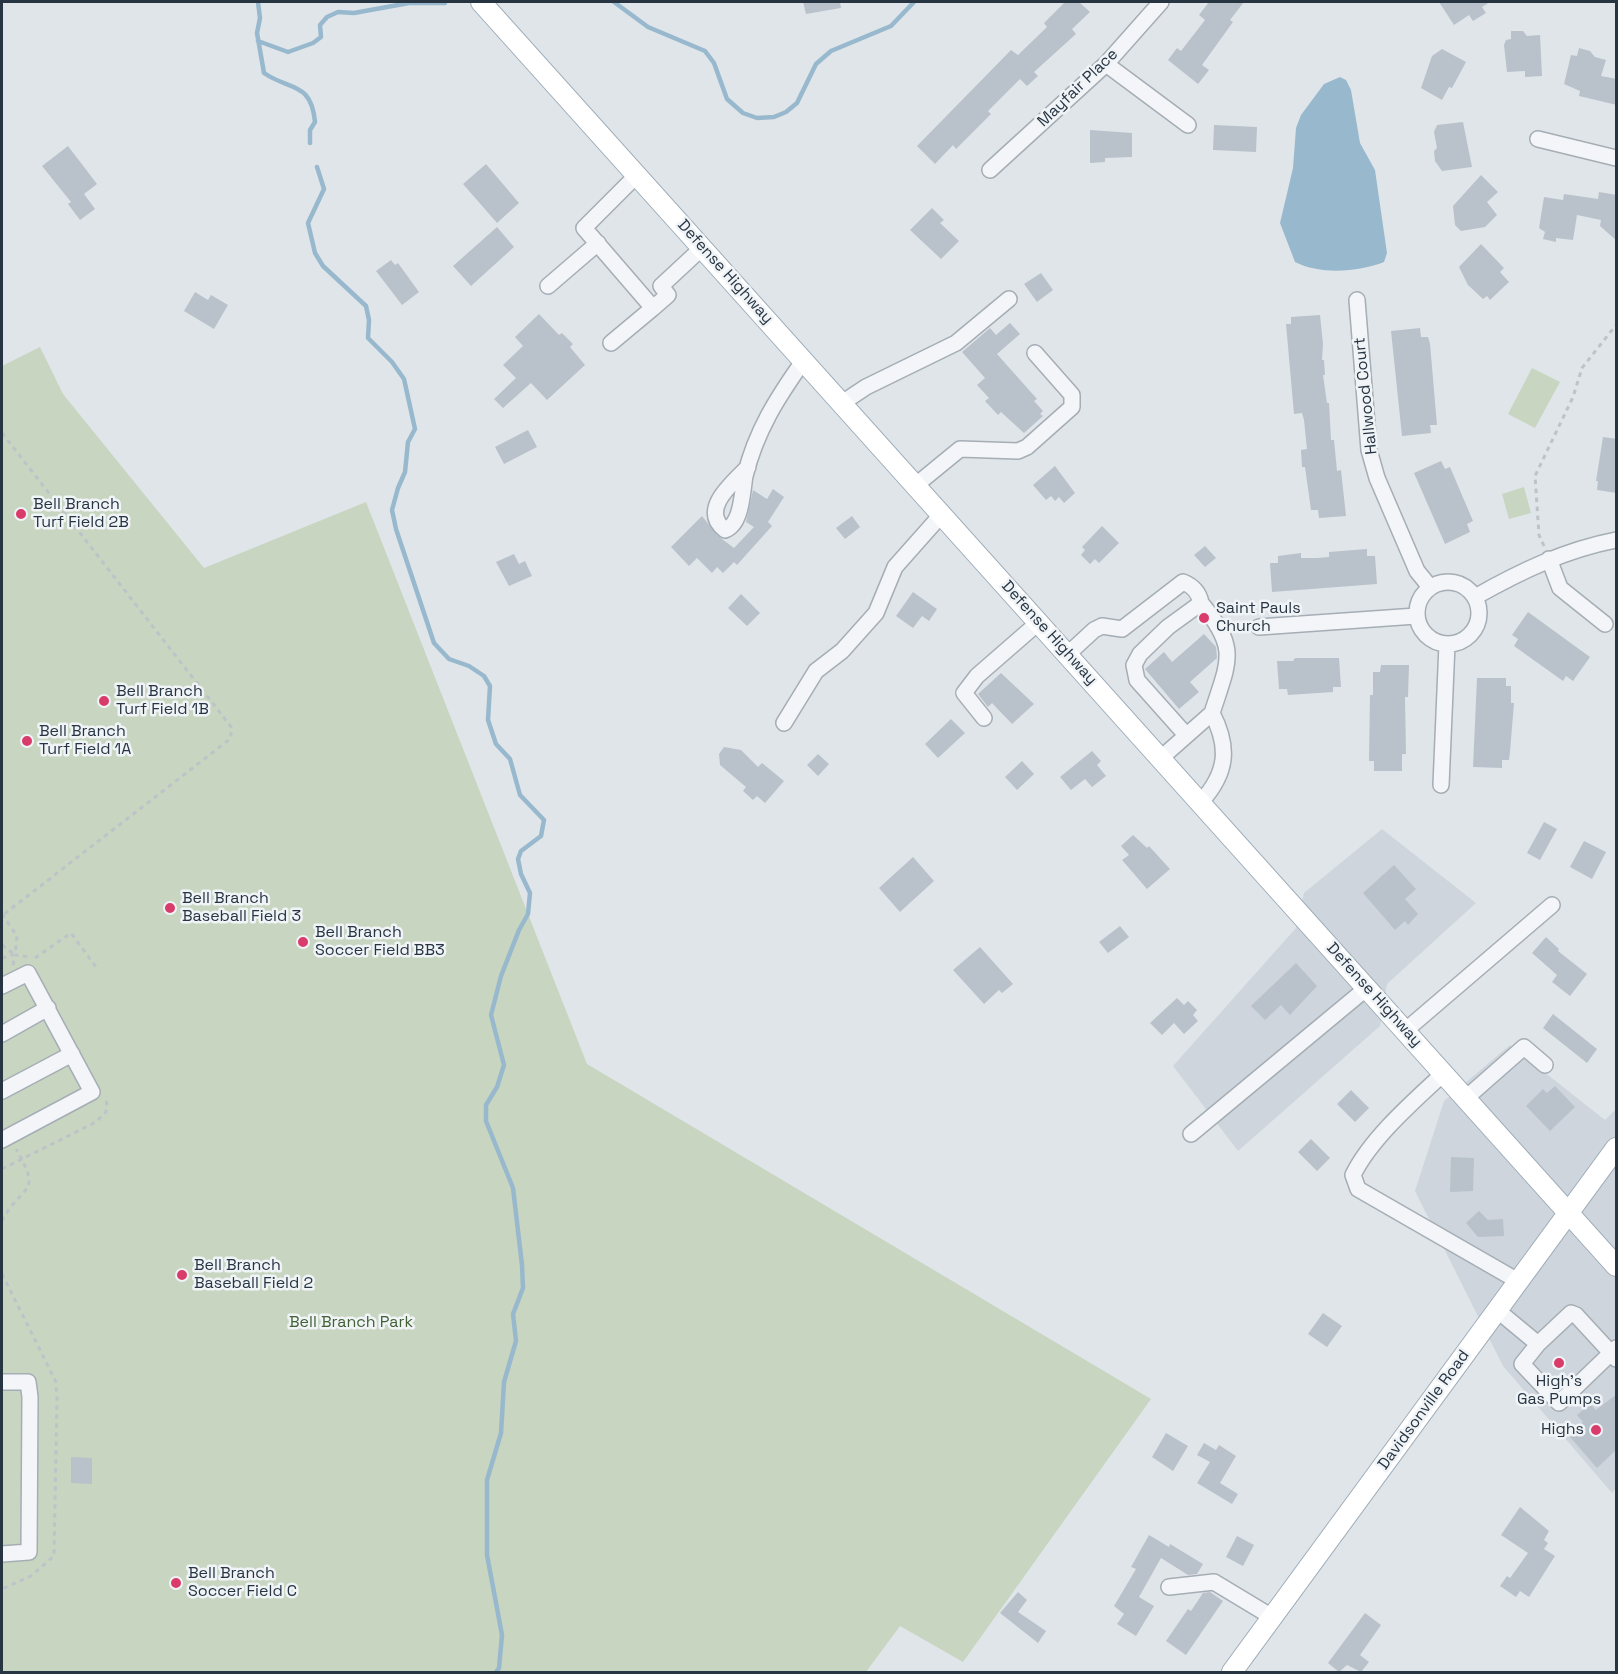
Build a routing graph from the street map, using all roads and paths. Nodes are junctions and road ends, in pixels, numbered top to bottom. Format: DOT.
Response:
graph roads {
  1 [pos="482,2"];
  2 [pos="1161,2"];
  3 [pos="1106,64"];
  4 [pos="1188,125"];
  5 [pos="1538,139"];
  6 [pos="1617,158"];
  7 [pos="990,170"];
  8 [pos="638,174"];
  9 [pos="597,243"];
  10 [pos="703,247"];
  11 [pos="548,286"];
  12 [pos="1009,299"];
  13 [pos="1357,300"];
  14 [pos="653,308"];
  15 [pos="1617,325"];
  16 [pos="611,343"];
  17 [pos="1035,353"];
  18 [pos="804,360"];
  19 [pos="842,403"];
  20 [pos="2,434"];
  21 [pos="748,467"];
  22 [pos="916,485"];
  23 [pos="942,514"];
  24 [pos="1617,540"];
  25 [pos="1549,559"];
  26 [pos="1430,587"];
  27 [pos="1475,597"];
  28 [pos="1201,603"];
  29 [pos="1416,616"];
  30 [pos="1039,622"];
  31 [pos="1605,624"];
  32 [pos="1259,627"];
  33 [pos="1447,644"];
  34 [pos="1068,654"];
  35 [pos="1212,714"];
  36 [pos="984,718"];
  37 [pos="784,723"];
  38 [pos="1186,735"];
  39 [pos="1161,758"];
  40 [pos="1441,785"];
  41 [pos="1201,802"];
  42 [pos="1552,905"];
  43 [pos="2,914"];
  44 [pos="2,945"];
  45 [pos="15,955"];
  46 [pos="2,958"];
  47 [pos="35,958"];
  48 [pos="96,967"];
  49 [pos="2,986"];
  50 [pos="1368,987"];
  51 [pos="48,1008"];
  52 [pos="1406,1030"];
  53 [pos="2,1034"];
  54 [pos="72,1054"];
  55 [pos="1545,1065"];
  56 [pos="1444,1073"];
  57 [pos="2,1091"];
  58 [pos="1466,1098"];
  59 [pos="1191,1134"];
  60 [pos="5,1138"];
  61 [pos="1617,1148"];
  62 [pos="1568,1212"];
  63 [pos="2,1221"];
  64 [pos="1617,1266"];
  65 [pos="1518,1281"];
  66 [pos="1497,1310"];
  67 [pos="1538,1344"];
  68 [pos="1615,1353"];
  69 [pos="2,1383"];
  70 [pos="2,1554"];
  71 [pos="1169,1587"];
  72 [pos="1272,1617"];
  73 [pos="1232,1672"];
  1 -- 8 [label="main road, Defense Highway"];
  2 -- 3 [label="street, Mayfair Place"];
  3 -- 4 [label="street"];
  3 -- 7 [label="street, Mayfair Place"];
  5 -- 6 [label="street"];
  8 -- 9 [label="street"];
  8 -- 10 [label="main road, Defense Highway"];
  9 -- 11 [label="street"];
  9 -- 14 [label="street"];
  10 -- 14 [label="street"];
  10 -- 18 [label="main road, Defense Highway"];
  12 -- 19 [label="street"];
  13 -- 26 [label="street, Hallwood Court"];
  14 -- 16 [label="street"];
  15 -- 25 [label="path"];
  17 -- 22 [label="street"];
  18 -- 19 [label="main road, Defense Highway"];
  18 -- 21 [label="street"];
  19 -- 22 [label="main road, Defense Highway"];
  20 -- 43 [label="path"];
  22 -- 23 [label="main road, Defense Highway"];
  23 -- 30 [label="main road, Defense Highway"];
  23 -- 37 [label="street"];
  24 -- 25 [label="street"];
  25 -- 27 [label="street"];
  25 -- 31 [label="street"];
  26 -- 27 [label="street"];
  26 -- 29 [label="street"];
  27 -- 33 [label="street"];
  28 -- 34 [label="street"];
  28 -- 35 [label="street"];
  28 -- 38 [label="street"];
  29 -- 32 [label="street"];
  29 -- 33 [label="street"];
  30 -- 34 [label="main road, Defense Highway"];
  30 -- 36 [label="street"];
  33 -- 40 [label="street"];
  34 -- 39 [label="main road, Defense Highway"];
  35 -- 38 [label="street"];
  35 -- 41 [label="street"];
  38 -- 39 [label="street"];
  39 -- 41 [label="main road, Defense Highway"];
  41 -- 50 [label="main road, Defense Highway"];
  42 -- 52 [label="street"];
  43 -- 45 [label="path"];
  44 -- 45 [label="path"];
  45 -- 46 [label="path"];
  47 -- 48 [label="path"];
  49 -- 51 [label="street"];
  50 -- 52 [label="main road, Defense Highway"];
  50 -- 59 [label="street"];
  51 -- 53 [label="street"];
  51 -- 54 [label="street"];
  52 -- 56 [label="main road, Defense Highway"];
  54 -- 57 [label="street"];
  54 -- 60 [label="street"];
  55 -- 58 [label="street"];
  56 -- 58 [label="main road, Defense Highway"];
  56 -- 65 [label="street"];
  58 -- 62 [label="main road, Defense Highway"];
  60 -- 63 [label="path"];
  61 -- 62 [label="main road, Davidsonville Road"];
  62 -- 64 [label="main road, Defense Highway"];
  62 -- 65 [label="main road, Davidsonville Road"];
  65 -- 66 [label="main road, Davidsonville Road"];
  66 -- 67 [label="street"];
  66 -- 72 [label="main road, Davidsonville Road"];
  67 -- 68 [label="street"];
  67 -- 68 [label="street"];
  69 -- 70 [label="street"];
  71 -- 72 [label="street"];
  72 -- 73 [label="main road, Davidsonville Road"];
}
